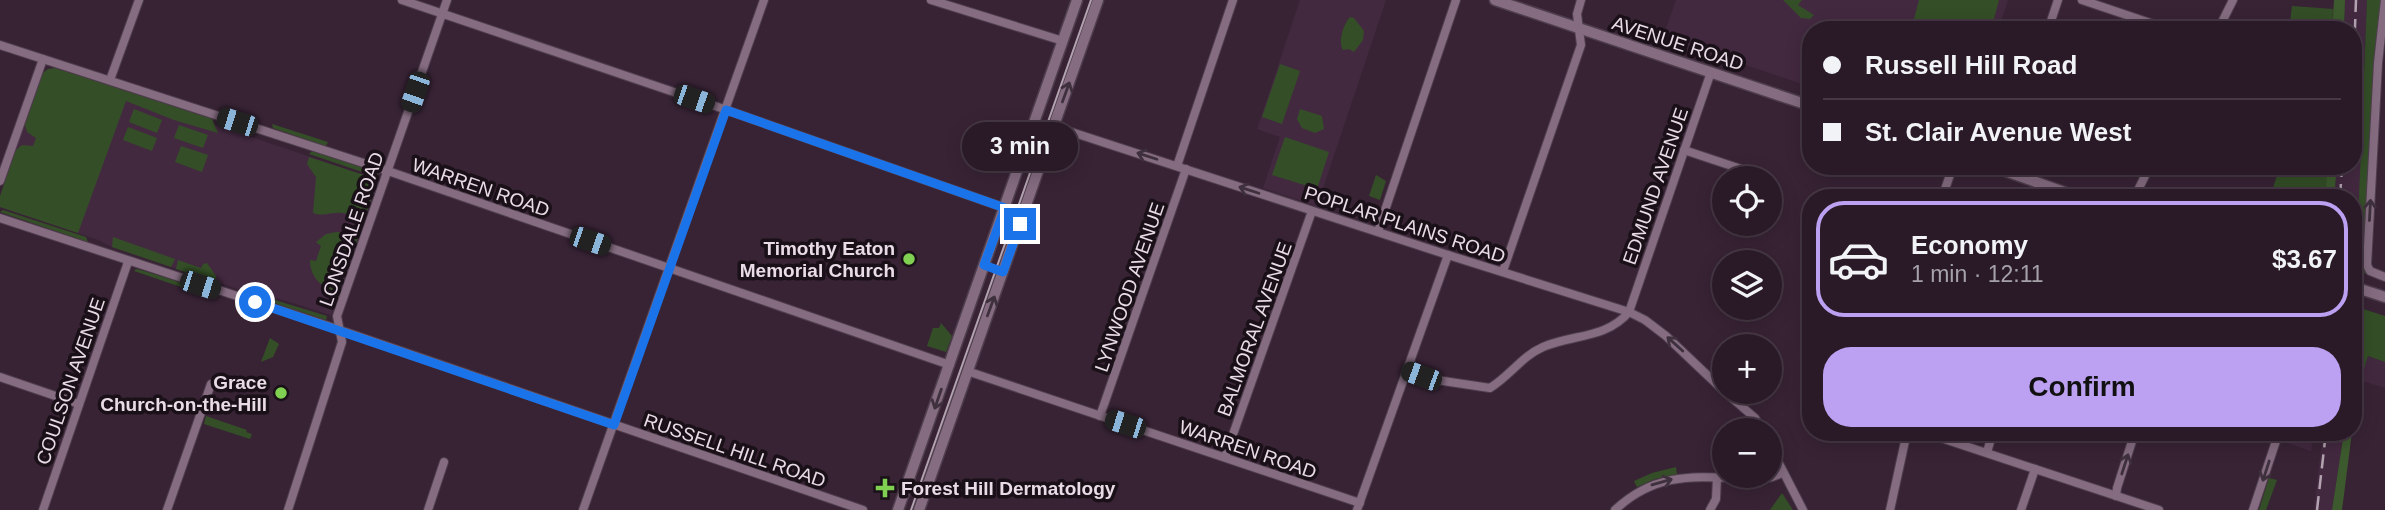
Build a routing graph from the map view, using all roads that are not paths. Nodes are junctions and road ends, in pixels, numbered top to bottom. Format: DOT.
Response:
graph roads {
  1 [pos="139,0"];
  2 [pos="402,0"];
  3 [pos="447,0"];
  4 [pos="764,0"];
  5 [pos="930,0"];
  6 [pos="1077,0"];
  7 [pos="1098,0"];
  8 [pos="1233,0"];
  9 [pos="1456,0"];
  10 [pos="1495,0"];
  11 [pos="1581,0"];
  12 [pos="2058,0"];
  13 [pos="2082,0"];
  14 [pos="2233,0"];
  15 [pos="2385,0"];
  16 [pos="442,13"];
  17 [pos="2051,21"];
  18 [pos="2144,21"];
  19 [pos="2222,21"];
  20 [pos="1580,29"];
  21 [pos="1063,41"];
  22 [pos="0,45"];
  23 [pos="43,59"];
  24 [pos="1711,72"];
  25 [pos="110,80"];
  26 [pos="1802,103"];
  27 [pos="726,110"];
  28 [pos="1053,126"];
  29 [pos="1684,150"];
  30 [pos="1732,166"];
  31 [pos="1182,167"];
  32 [pos="388,171"];
  33 [pos="2019,175"];
  34 [pos="0,181"];
  35 [pos="2054,189"];
  36 [pos="1005,208"];
  37 [pos="1312,211"];
  38 [pos="0,218"];
  39 [pos="1378,231"];
  40 [pos="1448,255"];
  41 [pos="128,262"];
  42 [pos="984,265"];
  43 [pos="669,268"];
  44 [pos="1503,271"];
  45 [pos="1003,272"];
  46 [pos="2385,277"];
  47 [pos="2362,290"];
  48 [pos="2385,297"];
  49 [pos="1629,312"];
  50 [pos="340,330"];
  51 [pos="950,365"];
  52 [pos="1407,370"];
  53 [pos="967,371"];
  54 [pos="0,377"];
  55 [pos="1712,380"];
  56 [pos="211,384"];
  57 [pos="79,404"];
  58 [pos="1738,404"];
  59 [pos="1100,416"];
  60 [pos="1755,418"];
  61 [pos="614,425"];
  62 [pos="1905,441"];
  63 [pos="1952,441"];
  64 [pos="1990,441"];
  65 [pos="2132,441"];
  66 [pos="2275,441"];
  67 [pos="1987,452"];
  68 [pos="1225,457"];
  69 [pos="444,462"];
  70 [pos="2035,469"];
  71 [pos="1783,472"];
  72 [pos="1712,478"];
  73 [pos="1717,488"];
  74 [pos="2116,496"];
  75 [pos="1359,506"];
  76 [pos="43,510"];
  77 [pos="167,510"];
  78 [pos="288,510"];
  79 [pos="428,510"];
  80 [pos="583,510"];
  81 [pos="863,510"];
  82 [pos="898,510"];
  83 [pos="919,510"];
  84 [pos="1615,510"];
  85 [pos="1710,510"];
  86 [pos="1803,510"];
  87 [pos="1890,510"];
  88 [pos="2021,510"];
  89 [pos="2159,510"];
  90 [pos="2253,510"];
  1 -- 25 [label="street"];
  2 -- 16 [label="street"];
  3 -- 16 [label="street, LONSDALE ROAD"];
  4 -- 27 [label="street"];
  5 -- 21 [label="street"];
  6 -- 21 [label="main road"];
  28 -- 7 [label="main road, one-way"];
  8 -- 31 [label="street, LYNWOOD AVENUE"];
  9 -- 39 [label="street"];
  10 -- 20 [label="main road, AVENUE ROAD"];
  11 -- 20 [label="street"];
  12 -- 17 [label="street"];
  13 -- 18 [label="street"];
  14 -- 19 [label="street"];
  46 -- 15 [label="street, one-way"];
  16 -- 27 [label="street"];
  16 -- 32 [label="street, LONSDALE ROAD"];
  20 -- 24 [label="main road, AVENUE ROAD"];
  20 -- 44 [label="street"];
  21 -- 36 [label="main road"];
  22 -- 23 [label="street, WARREN ROAD"];
  23 -- 25 [label="street, WARREN ROAD"];
  23 -- 34 [label="street"];
  24 -- 26 [label="main road, AVENUE ROAD"];
  24 -- 29 [label="street, EDMUND AVENUE"];
  25 -- 32 [label="street, WARREN ROAD"];
  27 -- 36 [label="street"];
  27 -- 43 [label="street"];
  31 -- 28 [label="street, POPLAR PLAINS ROAD, one-way"];
  28 -- 45 [label="main road"];
  29 -- 30 [label="street"];
  29 -- 49 [label="street, EDMUND AVENUE"];
  37 -- 31 [label="street, POPLAR PLAINS ROAD, one-way"];
  31 -- 59 [label="street, LYNWOOD AVENUE"];
  32 -- 43 [label="street, WARREN ROAD"];
  32 -- 50 [label="street, LONSDALE ROAD"];
  33 -- 35 [label="main road"];
  36 -- 42 [label="main road"];
  37 -- 39 [label="street, POPLAR PLAINS ROAD"];
  37 -- 68 [label="street, BALMORAL AVENUE"];
  38 -- 41 [label="street, RUSSELL HILL ROAD"];
  39 -- 40 [label="street, POPLAR PLAINS ROAD"];
  40 -- 44 [label="street, POPLAR PLAINS ROAD"];
  40 -- 52 [label="street"];
  41 -- 50 [label="street, RUSSELL HILL ROAD"];
  41 -- 57 [label="street, COULSON AVENUE"];
  42 -- 45 [label="main road"];
  42 -- 51 [label="main road"];
  43 -- 51 [label="street, WARREN ROAD"];
  43 -- 61 [label="street"];
  44 -- 49 [label="street, POPLAR PLAINS ROAD"];
  53 -- 45 [label="main road, one-way"];
  47 -- 48 [label="main road"];
  49 -- 52 [label="street"];
  55 -- 49 [label="street, POPLAR PLAINS ROAD, one-way"];
  50 -- 61 [label="street, RUSSELL HILL ROAD"];
  50 -- 78 [label="street, LONSDALE ROAD"];
  51 -- 82 [label="main road, one-way"];
  52 -- 75 [label="street"];
  53 -- 59 [label="street, WARREN ROAD"];
  53 -- 83 [label="main road"];
  54 -- 57 [label="street"];
  56 -- 77 [label="street"];
  57 -- 76 [label="street, COULSON AVENUE"];
  58 -- 60 [label="street, POPLAR PLAINS ROAD"];
  59 -- 68 [label="street, WARREN ROAD"];
  61 -- 80 [label="street"];
  61 -- 81 [label="street, RUSSELL HILL ROAD"];
  62 -- 87 [label="street"];
  63 -- 67 [label="street"];
  64 -- 67 [label="street"];
  74 -- 65 [label="street, one-way"];
  66 -- 90 [label="street, one-way"];
  67 -- 70 [label="street"];
  68 -- 75 [label="street, WARREN ROAD"];
  69 -- 79 [label="street"];
  70 -- 74 [label="street"];
  70 -- 88 [label="street"];
  71 -- 86 [label="street"];
  84 -- 72 [label="street, one-way"];
  73 -- 85 [label="street"];
  74 -- 89 [label="street"];
}
